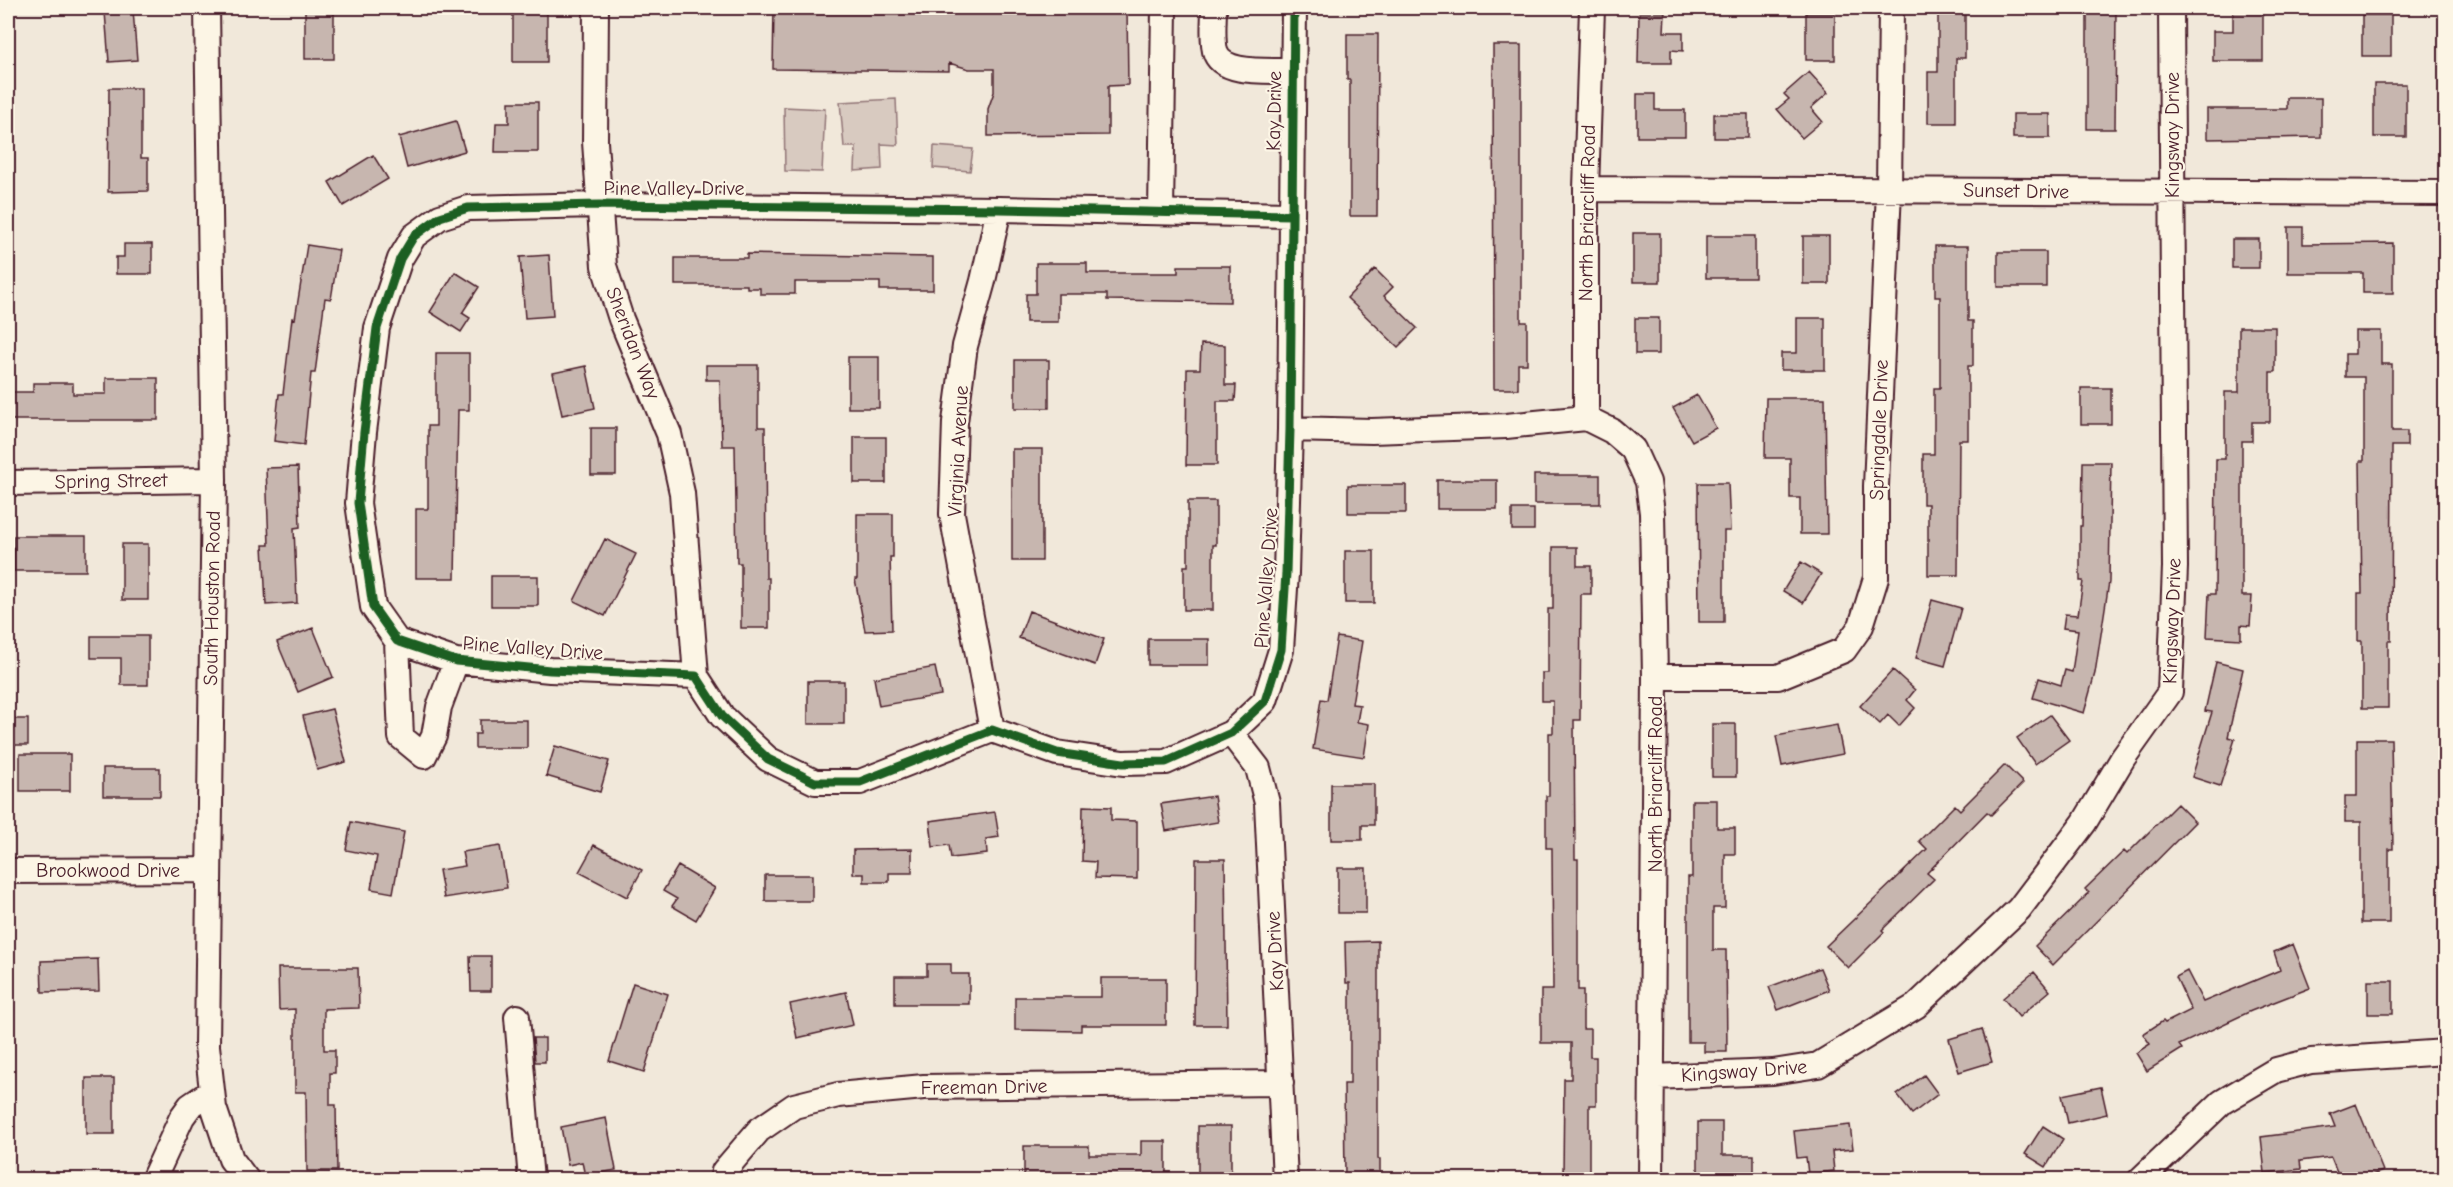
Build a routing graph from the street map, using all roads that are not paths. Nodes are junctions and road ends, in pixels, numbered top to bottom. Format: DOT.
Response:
graph roads {
  1 [pos="207,8"];
  2 [pos="596,8"];
  3 [pos="1164,8"];
  4 [pos="1214,8"];
  5 [pos="1294,8"];
  6 [pos="1592,8"];
  7 [pos="1891,8"];
  8 [pos="2172,8"];
  9 [pos="1293,70"];
  10 [pos="1586,189"];
  11 [pos="1889,190"];
  12 [pos="2172,193"];
  13 [pos="2445,193"];
  14 [pos="599,205"];
  15 [pos="999,209"];
  16 [pos="1161,212"];
  17 [pos="1291,214"];
  18 [pos="1586,418"];
  19 [pos="1290,429"];
  20 [pos="214,480"];
  21 [pos="8,483"];
  22 [pos="397,641"];
  23 [pos="456,661"];
  24 [pos="696,676"];
  25 [pos="1655,676"];
  26 [pos="992,730"];
  27 [pos="1231,733"];
  28 [pos="208,870"];
  29 [pos="8,871"];
  30 [pos="517,1017"];
  31 [pos="2445,1052"];
  32 [pos="1653,1077"];
  33 [pos="1281,1083"];
  34 [pos="212,1091"];
  35 [pos="153,1179"];
  36 [pos="247,1179"];
  37 [pos="531,1179"];
  38 [pos="722,1179"];
  39 [pos="1285,1179"];
  40 [pos="1650,1179"];
  41 [pos="2140,1179"];
  1 -- 20 [label="street, South Houston Road"];
  2 -- 14 [label="street, Sheridan Way"];
  3 -- 16 [label="street"];
  4 -- 9 [label="street"];
  5 -- 9 [label="street, Kay Drive"];
  6 -- 10 [label="street, North Briarcliff Road"];
  7 -- 11 [label="street, Springdale Drive"];
  8 -- 12 [label="street, Kingsway Drive"];
  9 -- 17 [label="street, Kay Drive"];
  10 -- 11 [label="street, Sunset Drive"];
  10 -- 18 [label="street, North Briarcliff Road"];
  11 -- 12 [label="street, Sunset Drive"];
  11 -- 25 [label="street, Springdale Drive"];
  12 -- 13 [label="street, Sunset Drive"];
  12 -- 32 [label="street, Kingsway Drive"];
  14 -- 15 [label="street, Pine Valley Drive"];
  14 -- 22 [label="street, Pine Valley Drive"];
  14 -- 24 [label="street, Sheridan Way"];
  15 -- 16 [label="street, Pine Valley Drive"];
  15 -- 26 [label="street, Virginia Avenue"];
  16 -- 17 [label="street, Pine Valley Drive"];
  17 -- 19 [label="street, Pine Valley Drive"];
  18 -- 19 [label="street"];
  18 -- 25 [label="street, North Briarcliff Road"];
  19 -- 27 [label="street, Pine Valley Drive"];
  20 -- 21 [label="street, Spring Street"];
  20 -- 28 [label="street, South Houston Road"];
  22 -- 23 [label="street, Pine Valley Drive"];
  22 -- 23 [label="street"];
  23 -- 24 [label="street, Pine Valley Drive"];
  24 -- 26 [label="street"];
  25 -- 32 [label="street, North Briarcliff Road"];
  26 -- 27 [label="street, Pine Valley Drive"];
  27 -- 33 [label="street, Kay Drive"];
  28 -- 29 [label="street, Brookwood Drive"];
  28 -- 34 [label="street, South Houston Road"];
  30 -- 37 [label="street"];
  31 -- 41 [label="street"];
  32 -- 40 [label="street, North Briarcliff Road"];
  33 -- 38 [label="street, Freeman Drive"];
  33 -- 39 [label="street, Kay Drive"];
  34 -- 35 [label="street"];
  34 -- 36 [label="street, South Houston Road"];
}
